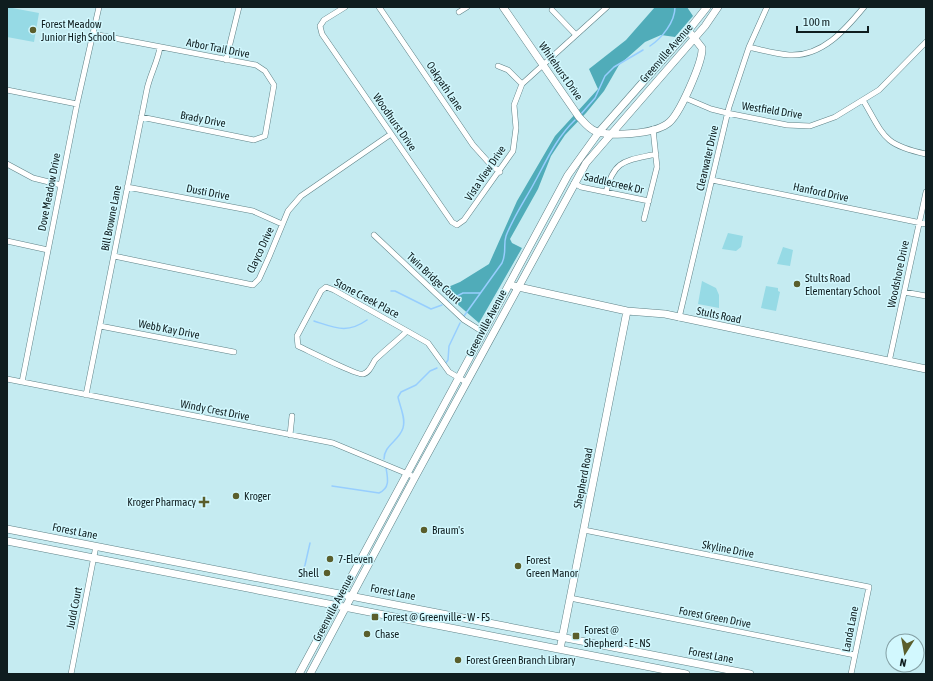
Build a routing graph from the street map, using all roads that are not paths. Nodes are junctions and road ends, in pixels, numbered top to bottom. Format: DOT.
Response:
graph roads {
  1 [pos="99,7"];
  2 [pos="239,7"];
  3 [pos="345,7"];
  4 [pos="379,7"];
  5 [pos="467,7"];
  6 [pos="503,7"];
  7 [pos="607,7"];
  8 [pos="706,7"];
  9 [pos="718,7"];
  10 [pos="767,7"];
  11 [pos="864,7"];
  12 [pos="552,10"];
  13 [pos="459,12"];
  14 [pos="688,30"];
  15 [pos="93,34"];
  16 [pos="576,35"];
  17 [pos="694,37"];
  18 [pos="926,42"];
  19 [pos="160,47"];
  20 [pos="749,47"];
  21 [pos="226,60"];
  22 [pos="543,65"];
  23 [pos="498,66"];
  24 [pos="522,84"];
  25 [pos="7,90"];
  26 [pos="685,98"];
  27 [pos="863,100"];
  28 [pos="77,104"];
  29 [pos="727,113"];
  30 [pos="141,118"];
  31 [pos="653,129"];
  32 [pos="599,132"];
  33 [pos="392,134"];
  34 [pos="611,134"];
  35 [pos="260,139"];
  36 [pos="656,154"];
  37 [pos="926,154"];
  38 [pos="7,164"];
  39 [pos="500,172"];
  40 [pos="712,180"];
  41 [pos="574,183"];
  42 [pos="61,185"];
  43 [pos="127,187"];
  44 [pos="606,192"];
  45 [pos="926,192"];
  46 [pos="649,201"];
  47 [pos="644,219"];
  48 [pos="919,223"];
  49 [pos="282,224"];
  50 [pos="926,224"];
  51 [pos="457,225"];
  52 [pos="374,235"];
  53 [pos="7,241"];
  54 [pos="48,250"];
  55 [pos="114,256"];
  56 [pos="508,285"];
  57 [pos="518,287"];
  58 [pos="904,292"];
  59 [pos="926,296"];
  60 [pos="627,311"];
  61 [pos="679,318"];
  62 [pos="100,326"];
  63 [pos="407,331"];
  64 [pos="483,332"];
  65 [pos="234,352"];
  66 [pos="889,362"];
  67 [pos="926,369"];
  68 [pos="460,378"];
  69 [pos="7,379"];
  70 [pos="22,382"];
  71 [pos="466,382"];
  72 [pos="86,395"];
  73 [pos="292,416"];
  74 [pos="290,435"];
  75 [pos="406,473"];
  76 [pos="415,477"];
  77 [pos="386,510"];
  78 [pos="7,529"];
  79 [pos="584,530"];
  80 [pos="7,542"];
  81 [pos="380,543"];
  82 [pos="96,546"];
  83 [pos="94,558"];
  84 [pos="159,558"];
  85 [pos="212,569"];
  86 [pos="157,570"];
  87 [pos="269,580"];
  88 [pos="210,581"];
  89 [pos="869,587"];
  90 [pos="271,593"];
  91 [pos="342,594"];
  92 [pos="353,596"];
  93 [pos="570,598"];
  94 [pos="336,605"];
  95 [pos="347,607"];
  96 [pos="414,607"];
  97 [pos="411,620"];
  98 [pos="480,620"];
  99 [pos="478,633"];
  100 [pos="563,637"];
  101 [pos="616,647"];
  102 [pos="560,649"];
  103 [pos="855,655"];
  104 [pos="614,660"];
  105 [pos="71,674"];
  106 [pos="299,674"];
  107 [pos="310,674"];
  108 [pos="686,674"];
  109 [pos="750,674"];
  110 [pos="851,674"];
  1 -- 15 [label="street, Dove Meadow Drive"];
  2 -- 21 [label="street"];
  3 -- 33 [label="street, Woodhurst Drive"];
  4 -- 39 [label="street, Oakpath Lane"];
  5 -- 13 [label="street"];
  6 -- 22 [label="main road, Whitehurst Drive"];
  7 -- 16 [label="street, Vista View Drive"];
  8 -- 14 [label="main road, Greenville Avenue"];
  9 -- 17 [label="main road, Greenville Avenue"];
  10 -- 20 [label="street, Clearwater Drive"];
  11 -- 20 [label="street"];
  12 -- 16 [label="street"];
  14 -- 17 [label="main road, Whitehurst Drive"];
  14 -- 32 [label="main road, Greenville Avenue"];
  15 -- 19 [label="street, Arbor Trail Drive"];
  15 -- 28 [label="street, Dove Meadow Drive"];
  16 -- 22 [label="street, Vista View Drive"];
  17 -- 26 [label="main road, Whitehurst Drive"];
  17 -- 34 [label="main road, Greenville Avenue"];
  18 -- 27 [label="street, Westfield Drive"];
  19 -- 21 [label="street, Arbor Trail Drive"];
  19 -- 30 [label="street, Bill Browne Lane"];
  20 -- 29 [label="street, Clearwater Drive"];
  21 -- 35 [label="street, Arbor Trail Drive"];
  22 -- 24 [label="street, Vista View Drive"];
  22 -- 32 [label="main road, Whitehurst Drive"];
  23 -- 24 [label="street"];
  24 -- 39 [label="street, Vista View Drive"];
  25 -- 28 [label="street"];
  26 -- 29 [label="street, Westfield Drive"];
  26 -- 31 [label="main road, Whitehurst Drive"];
  27 -- 29 [label="street, Westfield Drive"];
  27 -- 37 [label="street"];
  28 -- 42 [label="street, Dove Meadow Drive"];
  29 -- 40 [label="street, Clearwater Drive"];
  30 -- 35 [label="street, Brady Drive"];
  30 -- 43 [label="street, Bill Browne Lane"];
  31 -- 34 [label="main road, Whitehurst Drive"];
  31 -- 36 [label="street"];
  32 -- 34 [label="main road, Whitehurst Drive"];
  32 -- 56 [label="main road, Greenville Avenue"];
  33 -- 49 [label="street, Clayco Drive"];
  33 -- 51 [label="street, Woodhurst Drive"];
  34 -- 41 [label="main road, Greenville Avenue"];
  36 -- 44 [label="street"];
  36 -- 46 [label="street"];
  38 -- 42 [label="street"];
  39 -- 51 [label="street, Vista View Drive"];
  40 -- 48 [label="street, Hanford Drive"];
  40 -- 61 [label="street, Clearwater Drive"];
  41 -- 44 [label="street, Saddlecreek Dr"];
  41 -- 57 [label="main road, Greenville Avenue"];
  42 -- 54 [label="street, Dove Meadow Drive"];
  43 -- 49 [label="street, Dusti Drive"];
  43 -- 55 [label="street, Bill Browne Lane"];
  44 -- 46 [label="street, Saddlecreek Dr"];
  45 -- 48 [label="street, Woodshore Drive"];
  46 -- 47 [label="street"];
  48 -- 50 [label="street, Hanford Drive"];
  48 -- 58 [label="street, Woodshore Drive"];
  49 -- 55 [label="street, Clayco Drive"];
  52 -- 64 [label="street, Twin Bridge Court"];
  53 -- 54 [label="street"];
  54 -- 70 [label="street, Dove Meadow Drive"];
  55 -- 62 [label="street, Bill Browne Lane"];
  56 -- 57 [label="main road, Stults Road"];
  56 -- 64 [label="main road, Greenville Avenue"];
  57 -- 60 [label="main road, Stults Road"];
  57 -- 71 [label="main road, Greenville Avenue"];
  58 -- 59 [label="street"];
  58 -- 66 [label="street, Woodshore Drive"];
  60 -- 61 [label="main road, Stults Road"];
  60 -- 79 [label="main road, Shepherd Road"];
  61 -- 66 [label="main road, Stults Road"];
  62 -- 65 [label="street, Webb Kay Drive"];
  62 -- 72 [label="street, Bill Browne Lane"];
  63 -- 63 [label="street, Stone Creek Place"];
  63 -- 68 [label="street, Stone Creek Place"];
  64 -- 68 [label="main road, Greenville Avenue"];
  66 -- 67 [label="main road, Stults Road"];
  68 -- 71 [label="street, Stone Creek Place"];
  68 -- 75 [label="main road, Greenville Avenue"];
  69 -- 70 [label="street, Windy Crest Drive"];
  70 -- 72 [label="street, Windy Crest Drive"];
  71 -- 76 [label="main road, Greenville Avenue"];
  72 -- 74 [label="street, Windy Crest Drive"];
  73 -- 74 [label="street"];
  74 -- 75 [label="street, Windy Crest Drive"];
  75 -- 76 [label="street, Windy Crest Drive"];
  75 -- 77 [label="main road, Greenville Avenue"];
  76 -- 81 [label="main road, Greenville Avenue"];
  77 -- 81 [label="main road"];
  77 -- 91 [label="main road, Greenville Avenue"];
  78 -- 82 [label="main road, Forest Lane"];
  79 -- 89 [label="street, Skyline Drive"];
  79 -- 93 [label="main road, Shepherd Road"];
  80 -- 83 [label="main road, Forest Lane"];
  81 -- 92 [label="main road, Greenville Avenue"];
  82 -- 83 [label="street, Judd Court"];
  82 -- 84 [label="main road, Forest Lane"];
  83 -- 86 [label="main road, Forest Lane"];
  83 -- 105 [label="street, Judd Court"];
  84 -- 85 [label="main road, Forest Lane"];
  84 -- 86 [label="main road"];
  85 -- 87 [label="main road, Forest Lane"];
  85 -- 88 [label="main road"];
  86 -- 88 [label="main road, Forest Lane"];
  87 -- 90 [label="main road"];
  87 -- 91 [label="main road, Forest Lane"];
  88 -- 90 [label="main road, Forest Lane"];
  89 -- 103 [label="street, Landa Lane"];
  90 -- 94 [label="main road, Forest Lane"];
  91 -- 92 [label="main road, Forest Lane"];
  91 -- 94 [label="main road, Greenville Avenue"];
  92 -- 95 [label="main road, Greenville Avenue"];
  92 -- 96 [label="main road, Forest Lane"];
  93 -- 100 [label="main road, Shepherd Road"];
  93 -- 103 [label="street, Forest Green Drive"];
  94 -- 95 [label="main road, Forest Lane"];
  94 -- 106 [label="main road, Greenville Avenue"];
  95 -- 97 [label="main road, Forest Lane"];
  95 -- 107 [label="main road, Greenville Avenue"];
  96 -- 97 [label="main road"];
  96 -- 98 [label="main road, Forest Lane"];
  97 -- 99 [label="main road, Forest Lane"];
  98 -- 99 [label="main road"];
  98 -- 100 [label="main road, Forest Lane"];
  99 -- 102 [label="main road, Forest Lane"];
  100 -- 101 [label="main road, Forest Lane"];
  100 -- 102 [label="main road, Shepherd Road"];
  101 -- 104 [label="main road"];
  101 -- 109 [label="main road, Forest Lane"];
  102 -- 104 [label="main road, Forest Lane"];
  103 -- 110 [label="street, Landa Lane"];
  104 -- 108 [label="main road, Forest Lane"];
}
